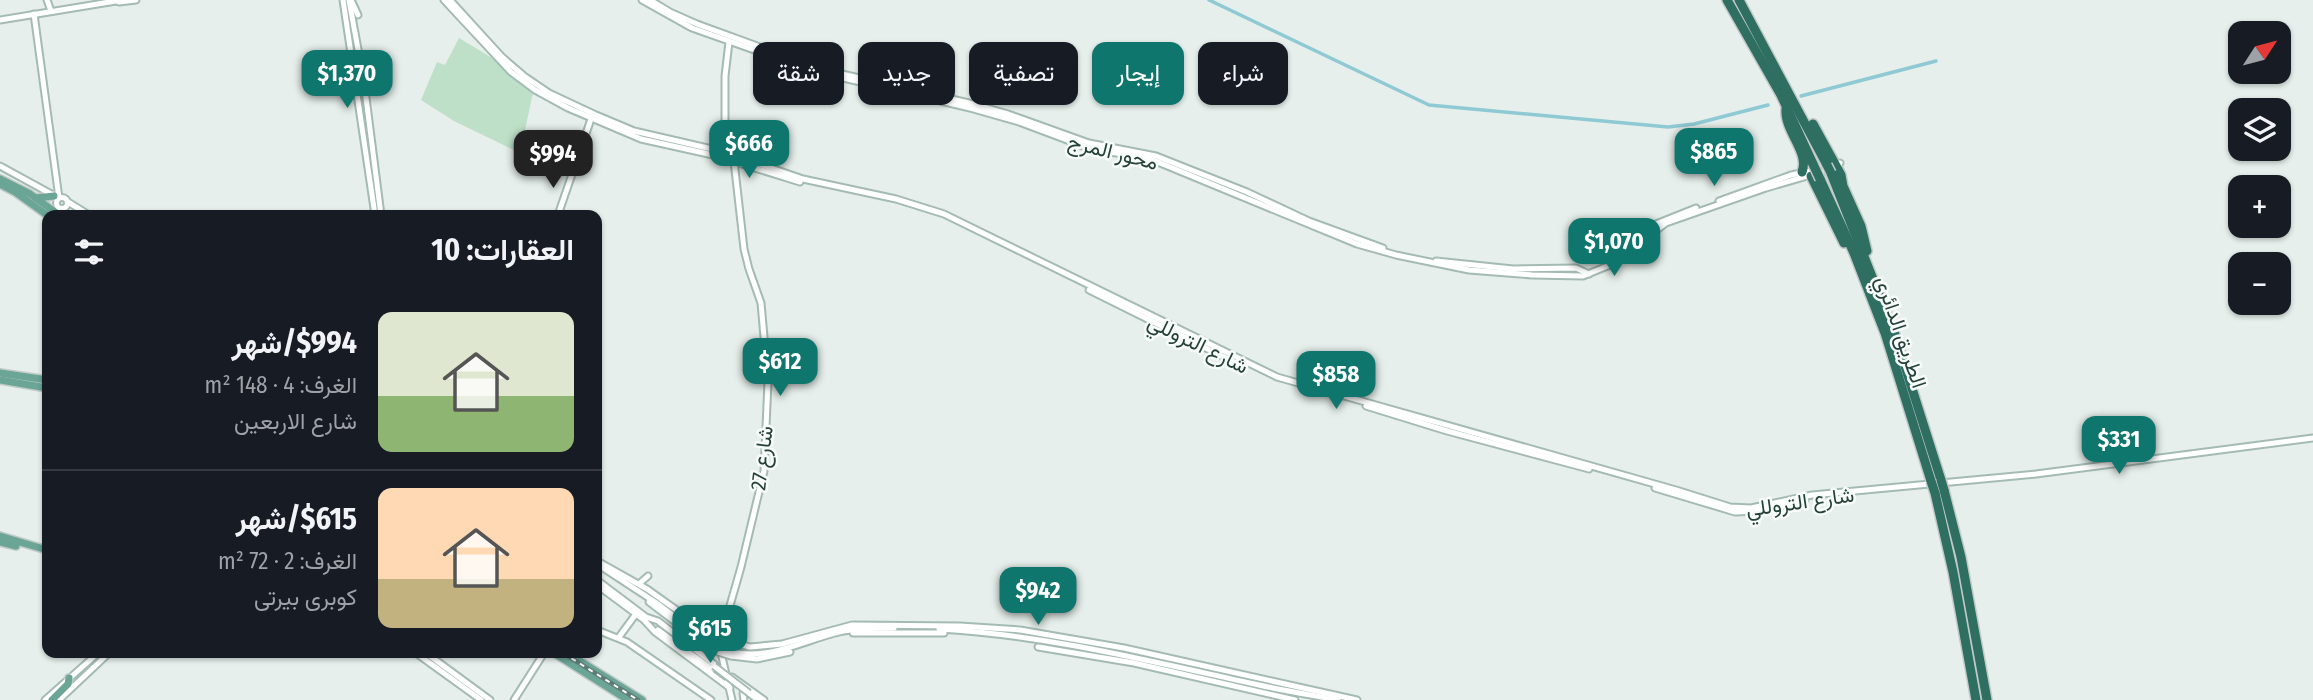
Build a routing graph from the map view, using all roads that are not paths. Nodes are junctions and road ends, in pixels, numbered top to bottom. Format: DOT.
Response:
graph roads {
  1 [pos="47,0"];
  2 [pos="122,0"];
  3 [pos="136,0"];
  4 [pos="343,0"];
  5 [pos="350,0"];
  6 [pos="444,0"];
  7 [pos="642,0"];
  8 [pos="650,0"];
  9 [pos="1727,0"];
  10 [pos="1739,0"];
  11 [pos="451,1"];
  12 [pos="51,11"];
  13 [pos="34,14"];
  14 [pos="358,15"];
  15 [pos="0,20"];
  16 [pos="729,42"];
  17 [pos="355,75"];
  18 [pos="363,75"];
  19 [pos="857,79"];
  20 [pos="364,82"];
  21 [pos="356,83"];
  22 [pos="1785,94"];
  23 [pos="553,98"];
  24 [pos="1791,105"];
  25 [pos="593,117"];
  26 [pos="724,152"];
  27 [pos="734,158"];
  28 [pos="0,166"];
  29 [pos="1833,167"];
  30 [pos="1811,176"];
  31 [pos="386,180"];
  32 [pos="0,181"];
  33 [pos="376,181"];
  34 [pos="36,198"];
  35 [pos="59,205"];
  36 [pos="377,210"];
  37 [pos="378,210"];
  38 [pos="562,210"];
  39 [pos="1895,347"];
  40 [pos="0,373"];
  41 [pos="42,379"];
  42 [pos="0,380"];
  43 [pos="42,387"];
  44 [pos="2313,438"];
  45 [pos="1,538"];
  46 [pos="42,550"];
  47 [pos="602,566"];
  48 [pos="602,568"];
  49 [pos="648,576"];
  50 [pos="602,582"];
  51 [pos="639,584"];
  52 [pos="602,589"];
  53 [pos="636,614"];
  54 [pos="645,618"];
  55 [pos="602,632"];
  56 [pos="1056,635"];
  57 [pos="619,637"];
  58 [pos="1018,637"];
  59 [pos="720,640"];
  60 [pos="1038,647"];
  61 [pos="731,654"];
  62 [pos="92,658"];
  63 [pos="104,658"];
  64 [pos="422,658"];
  65 [pos="433,658"];
  66 [pos="541,658"];
  67 [pos="562,658"];
  68 [pos="575,658"];
  69 [pos="1135,662"];
  70 [pos="713,670"];
  71 [pos="730,676"];
  72 [pos="69,678"];
  73 [pos="732,692"];
  74 [pos="748,696"];
  75 [pos="1981,697"];
  76 [pos="1293,698"];
  77 [pos="707,699"];
  78 [pos="45,700"];
  79 [pos="52,700"];
  80 [pos="59,700"];
  81 [pos="481,700"];
  82 [pos="490,700"];
  83 [pos="514,700"];
  84 [pos="628,700"];
  85 [pos="642,700"];
  86 [pos="735,700"];
  87 [pos="758,700"];
  88 [pos="764,700"];
  89 [pos="1318,700"];
  90 [pos="1338,700"];
  91 [pos="1357,700"];
  1 -- 12 [label="street"];
  2 -- 12 [label="street"];
  3 -- 13 [label="street"];
  4 -- 17 [label="street"];
  5 -- 14 [label="street"];
  5 -- 18 [label="street"];
  6 -- 23 [label="street"];
  7 -- 16 [label="street, محور المرج"];
  8 -- 19 [label="street, محور المرج"];
  9 -- 22 [label="highway, الطريق الدائري"];
  10 -- 22 [label="highway, الطريق الدائري"];
  11 -- 23 [label="street"];
  12 -- 13 [label="street"];
  13 -- 15 [label="street"];
  13 -- 35 [label="street"];
  16 -- 19 [label="street, محور المرج"];
  16 -- 26 [label="street"];
  17 -- 18 [label="street"];
  17 -- 21 [label="street"];
  18 -- 20 [label="street"];
  19 -- 30 [label="street, محور المرج"];
  20 -- 21 [label="street"];
  20 -- 33 [label="street"];
  21 -- 36 [label="street"];
  22 -- 24 [label="highway, الطريق الدائري"];
  23 -- 25 [label="street"];
  24 -- 29 [label="highway, الطريق الدائري"];
  24 -- 30 [label="highway, الطريق الدائري, bridge"];
  24 -- 30 [label="highway"];
  25 -- 26 [label="street"];
  25 -- 27 [label="street"];
  25 -- 38 [label="street"];
  26 -- 27 [label="street"];
  27 -- 44 [label="street, شارع التروللي"];
  27 -- 59 [label="street, شارع 27"];
  28 -- 35 [label="street"];
  29 -- 30 [label="street, محور المرج"];
  29 -- 39 [label="highway, الطريق الدائري"];
  30 -- 39 [label="highway, الطريق الدائري"];
  31 -- 33 [label="street"];
  32 -- 34 [label="main road"];
  32 -- 35 [label="main road"];
  33 -- 37 [label="street"];
  34 -- 35 [label="main road"];
  34 -- 35 [label="main road"];
  39 -- 75 [label="highway, الطريق الدائري"];
  40 -- 41 [label="main road"];
  42 -- 43 [label="main road"];
  45 -- 46 [label="main road"];
  47 -- 51 [label="street"];
  48 -- 61 [label="street, bridge"];
  49 -- 51 [label="street"];
  50 -- 54 [label="street"];
  51 -- 59 [label="street"];
  52 -- 53 [label="street"];
  53 -- 54 [label="street"];
  53 -- 57 [label="street"];
  54 -- 70 [label="street"];
  55 -- 57 [label="street"];
  56 -- 58 [label="street"];
  56 -- 59 [label="street"];
  56 -- 91 [label="street"];
  57 -- 77 [label="street"];
  58 -- 61 [label="street"];
  58 -- 90 [label="street"];
  59 -- 71 [label="street"];
  59 -- 73 [label="street"];
  60 -- 69 [label="street"];
  61 -- 69 [label="street"];
  62 -- 72 [label="street"];
  63 -- 80 [label="street"];
  64 -- 81 [label="street"];
  65 -- 82 [label="street"];
  66 -- 83 [label="street"];
  67 -- 84 [label="main road"];
  68 -- 85 [label="main road"];
  69 -- 76 [label="street"];
  69 -- 76 [label="street"];
  70 -- 73 [label="street"];
  70 -- 74 [label="street, bridge"];
  71 -- 74 [label="street"];
  71 -- 86 [label="street"];
  72 -- 78 [label="street"];
  72 -- 79 [label="main road"];
  73 -- 86 [label="street"];
  74 -- 86 [label="street"];
  74 -- 87 [label="street"];
  74 -- 88 [label="street"];
  76 -- 89 [label="street"];
}
